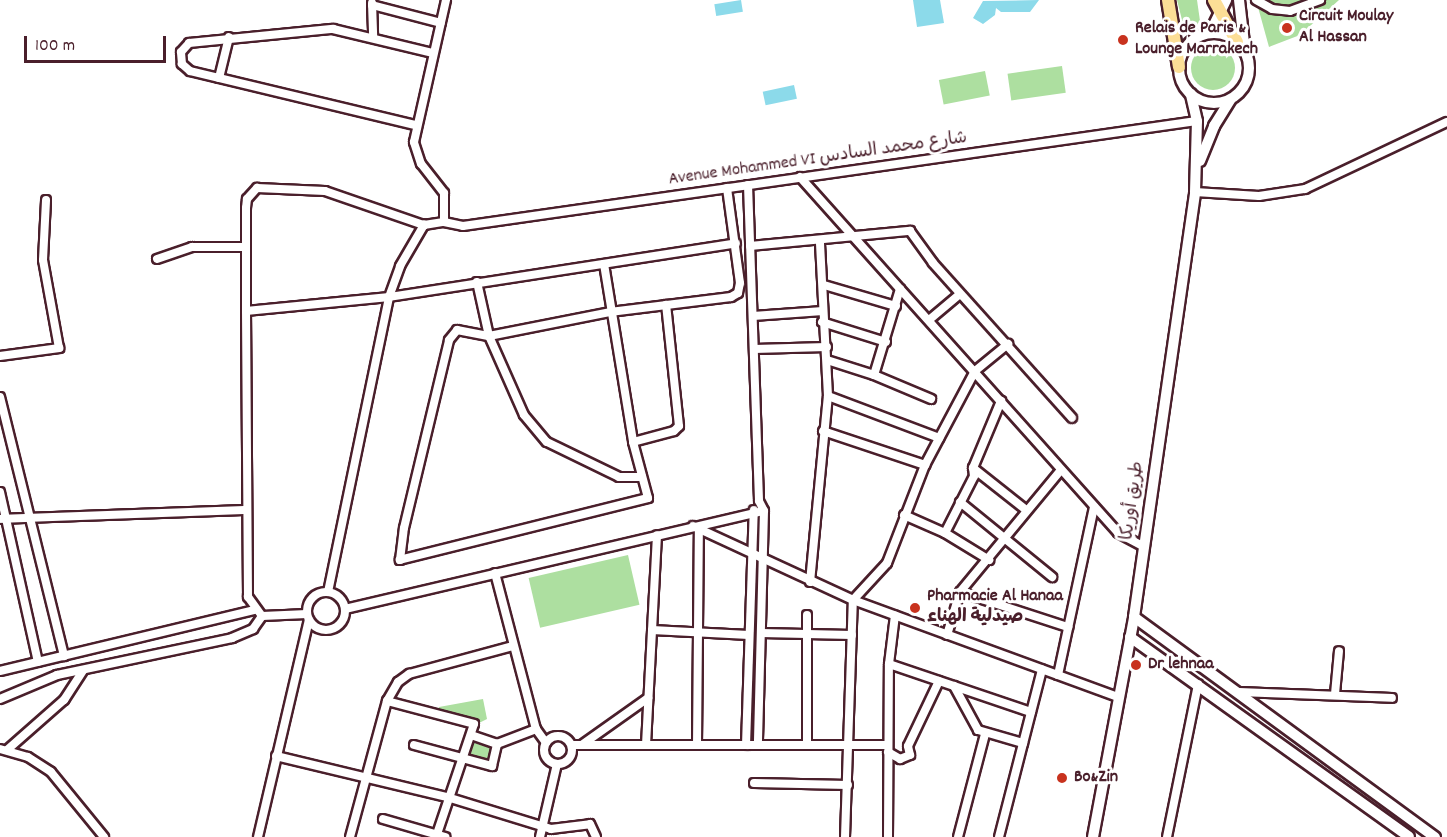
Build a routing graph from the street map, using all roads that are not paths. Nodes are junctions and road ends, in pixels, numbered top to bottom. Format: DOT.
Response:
graph roads {
  1 [pos="446,0"];
  2 [pos="1168,0"];
  3 [pos="1214,0"];
  4 [pos="1226,0"];
  5 [pos="1239,0"];
  6 [pos="1256,0"];
  7 [pos="1320,0"];
  8 [pos="372,3"];
  9 [pos="1220,14"];
  10 [pos="441,23"];
  11 [pos="1210,33"];
  12 [pos="373,37"];
  13 [pos="230,38"];
  14 [pos="1241,47"];
  15 [pos="434,53"];
  16 [pos="1179,67"];
  17 [pos="219,78"];
  18 [pos="1191,94"];
  19 [pos="1233,97"];
  20 [pos="1197,121"];
  21 [pos="1447,122"];
  22 [pos="415,125"];
  23 [pos="1198,167"];
  24 [pos="800,177"];
  25 [pos="748,185"];
  26 [pos="727,188"];
  27 [pos="1195,192"];
  28 [pos="46,200"];
  29 [pos="444,222"];
  30 [pos="424,225"];
  31 [pos="854,236"];
  32 [pos="820,241"];
  33 [pos="736,243"];
  34 [pos="750,246"];
  35 [pos="246,247"];
  36 [pos="157,259"];
  37 [pos="604,264"];
  38 [pos="477,282"];
  39 [pos="824,285"];
  40 [pos="900,289"];
  41 [pos="960,294"];
  42 [pos="389,297"];
  43 [pos="666,305"];
  44 [pos="896,306"];
  45 [pos="246,311"];
  46 [pos="823,311"];
  47 [pos="610,312"];
  48 [pos="753,316"];
  49 [pos="929,320"];
  50 [pos="822,322"];
  51 [pos="489,336"];
  52 [pos="886,342"];
  53 [pos="1008,344"];
  54 [pos="827,347"];
  55 [pos="754,349"];
  56 [pos="0,356"];
  57 [pos="827,360"];
  58 [pos="975,371"];
  59 [pos="874,375"];
  60 [pos="828,396"];
  61 [pos="0,397"];
  62 [pos="931,399"];
  63 [pos="1001,401"];
  64 [pos="1072,418"];
  65 [pos="823,430"];
  66 [pos="939,438"];
  67 [pos="633,442"];
  68 [pos="925,465"];
  69 [pos="973,468"];
  70 [pos="1061,470"];
  71 [pos="642,477"];
  72 [pos="0,492"];
  73 [pos="759,501"];
  74 [pos="960,502"];
  75 [pos="1094,507"];
  76 [pos="247,510"];
  77 [pos="1026,510"];
  78 [pos="764,511"];
  79 [pos="753,513"];
  80 [pos="904,515"];
  81 [pos="31,516"];
  82 [pos="4,518"];
  83 [pos="696,528"];
  84 [pos="945,533"];
  85 [pos="657,535"];
  86 [pos="1006,537"];
  87 [pos="1144,547"];
  88 [pos="752,555"];
  89 [pos="763,560"];
  90 [pos="989,560"];
  91 [pos="495,573"];
  92 [pos="1052,577"];
  93 [pos="810,582"];
  94 [pos="328,592"];
  95 [pos="960,592"];
  96 [pos="853,600"];
  97 [pos="345,609"];
  98 [pos="254,610"];
  99 [pos="807,615"];
  100 [pos="895,615"];
  101 [pos="262,616"];
  102 [pos="308,617"];
  103 [pos="1134,617"];
  104 [pos="1068,627"];
  105 [pos="652,630"];
  106 [pos="698,632"];
  107 [pos="761,633"];
  108 [pos="806,634"];
  109 [pos="749,635"];
  110 [pos="852,635"];
  111 [pos="947,635"];
  112 [pos="1130,637"];
  113 [pos="513,646"];
  114 [pos="1339,651"];
  115 [pos="64,656"];
  116 [pos="38,662"];
  117 [pos="889,664"];
  118 [pos="1042,669"];
  119 [pos="0,671"];
  120 [pos="83,671"];
  121 [pos="1058,675"];
  122 [pos="939,681"];
  123 [pos="1198,684"];
  124 [pos="954,686"];
  125 [pos="1239,692"];
  126 [pos="1335,694"];
  127 [pos="1118,697"];
  128 [pos="648,698"];
  129 [pos="1392,698"];
  130 [pos="0,699"];
  131 [pos="387,701"];
  132 [pos="1031,712"];
  133 [pos="536,729"];
  134 [pos="985,734"];
  135 [pos="471,735"];
  136 [pos="546,743"];
  137 [pos="1023,743"];
  138 [pos="497,744"];
  139 [pos="414,745"];
  140 [pos="572,745"];
  141 [pos="582,745"];
  142 [pos="646,745"];
  143 [pos="697,745"];
  144 [pos="746,745"];
  145 [pos="758,745"];
  146 [pos="807,745"];
  147 [pos="849,745"];
  148 [pos="888,748"];
  149 [pos="4,749"];
  150 [pos="276,756"];
  151 [pos="460,757"];
  152 [pos="557,764"];
  153 [pos="367,777"];
  154 [pos="754,783"];
  155 [pos="848,785"];
  156 [pos="447,797"];
  157 [pos="383,819"];
  158 [pos="543,827"];
  159 [pos="436,835"];
  160 [pos="104,837"];
  161 [pos="258,837"];
  162 [pos="350,837"];
  163 [pos="540,837"];
  164 [pos="596,837"];
  165 [pos="845,837"];
  166 [pos="888,837"];
  167 [pos="958,837"];
  168 [pos="999,837"];
  169 [pos="1093,837"];
  170 [pos="1167,837"];
  171 [pos="1409,837"];
  172 [pos="1435,837"];
  1 -- 10 [label="street"];
  2 -- 16 [label="main road"];
  3 -- 9 [label="main road"];
  4 -- 9 [label="street"];
  5 -- 14 [label="street"];
  6 -- 7 [label="street"];
  8 -- 10 [label="street"];
  8 -- 12 [label="street"];
  9 -- 11 [label="street"];
  9 -- 14 [label="main road"];
  10 -- 15 [label="street"];
  11 -- 14 [label="street"];
  11 -- 16 [label="street"];
  12 -- 13 [label="street"];
  12 -- 15 [label="street"];
  13 -- 17 [label="street"];
  13 -- 17 [label="street"];
  14 -- 19 [label="street"];
  15 -- 22 [label="street"];
  16 -- 18 [label="street"];
  17 -- 22 [label="street"];
  18 -- 19 [label="street"];
  18 -- 20 [label="street, طريق أوريكا"];
  19 -- 23 [label="street, طريق أوريكا"];
  20 -- 23 [label="street, طريق أوريكا"];
  20 -- 24 [label="street, Avenue Mohammed VI شارع محمد السادس"];
  21 -- 27 [label="street"];
  22 -- 29 [label="street"];
  23 -- 27 [label="street, طريق أوريكا"];
  24 -- 25 [label="street, Avenue Mohammed VI شارع محمد السادس"];
  24 -- 31 [label="street"];
  25 -- 26 [label="street, Avenue Mohammed VI شارع محمد السادس"];
  25 -- 34 [label="street"];
  26 -- 29 [label="street, Avenue Mohammed VI شارع محمد السادس"];
  26 -- 33 [label="street"];
  27 -- 87 [label="street, طريق أوريكا"];
  28 -- 56 [label="street"];
  29 -- 30 [label="street, Avenue Mohammed VI شارع محمد السادس"];
  30 -- 35 [label="street"];
  30 -- 42 [label="street"];
  31 -- 32 [label="street"];
  31 -- 40 [label="street"];
  31 -- 41 [label="street"];
  32 -- 34 [label="street"];
  32 -- 39 [label="street"];
  33 -- 37 [label="street"];
  33 -- 43 [label="street"];
  34 -- 48 [label="street"];
  35 -- 36 [label="street"];
  35 -- 45 [label="street"];
  37 -- 38 [label="street"];
  37 -- 47 [label="street"];
  38 -- 42 [label="street"];
  38 -- 51 [label="street"];
  39 -- 44 [label="street"];
  39 -- 46 [label="street"];
  40 -- 44 [label="street"];
  40 -- 49 [label="street"];
  41 -- 49 [label="street"];
  41 -- 53 [label="street"];
  42 -- 45 [label="street"];
  42 -- 94 [label="street"];
  43 -- 47 [label="street"];
  43 -- 67 [label="street"];
  44 -- 52 [label="street"];
  45 -- 76 [label="street"];
  46 -- 48 [label="street"];
  46 -- 50 [label="street"];
  47 -- 51 [label="street"];
  47 -- 67 [label="street"];
  48 -- 55 [label="street"];
  49 -- 58 [label="street"];
  50 -- 52 [label="street"];
  50 -- 54 [label="street"];
  51 -- 71 [label="street"];
  51 -- 71 [label="street"];
  52 -- 59 [label="street"];
  53 -- 58 [label="street"];
  53 -- 64 [label="street"];
  54 -- 55 [label="street"];
  54 -- 57 [label="street"];
  55 -- 73 [label="street"];
  57 -- 59 [label="street"];
  57 -- 60 [label="street"];
  58 -- 63 [label="street"];
  58 -- 66 [label="street"];
  59 -- 62 [label="street"];
  60 -- 65 [label="street"];
  60 -- 66 [label="street"];
  61 -- 81 [label="street"];
  63 -- 69 [label="street"];
  63 -- 70 [label="street"];
  65 -- 68 [label="street"];
  65 -- 93 [label="street"];
  66 -- 68 [label="street"];
  67 -- 71 [label="street"];
  68 -- 80 [label="street"];
  69 -- 74 [label="street"];
  69 -- 77 [label="street"];
  70 -- 75 [label="street"];
  70 -- 77 [label="street"];
  72 -- 82 [label="street"];
  73 -- 78 [label="street"];
  73 -- 79 [label="street"];
  74 -- 84 [label="street"];
  74 -- 86 [label="street"];
  75 -- 87 [label="street"];
  75 -- 104 [label="street"];
  76 -- 81 [label="street"];
  76 -- 98 [label="street"];
  77 -- 86 [label="street"];
  78 -- 79 [label="street"];
  78 -- 89 [label="street"];
  79 -- 83 [label="street"];
  79 -- 88 [label="street"];
  80 -- 84 [label="street"];
  80 -- 96 [label="street"];
  81 -- 82 [label="street"];
  81 -- 115 [label="street"];
  82 -- 116 [label="street"];
  83 -- 85 [label="street"];
  83 -- 88 [label="street"];
  83 -- 106 [label="street"];
  84 -- 90 [label="street"];
  85 -- 91 [label="street"];
  85 -- 105 [label="street"];
  86 -- 90 [label="street"];
  86 -- 92 [label="street"];
  87 -- 103 [label="street, طريق أوريكا"];
  88 -- 89 [label="street"];
  88 -- 109 [label="street"];
  89 -- 93 [label="street"];
  89 -- 107 [label="street"];
  90 -- 95 [label="street"];
  91 -- 97 [label="street"];
  91 -- 113 [label="street"];
  93 -- 96 [label="street"];
  94 -- 97 [label="street"];
  94 -- 102 [label="street"];
  95 -- 104 [label="street"];
  95 -- 111 [label="street"];
  96 -- 100 [label="street"];
  96 -- 110 [label="street"];
  97 -- 102 [label="street"];
  98 -- 101 [label="street"];
  98 -- 115 [label="street"];
  99 -- 108 [label="street"];
  100 -- 111 [label="street"];
  100 -- 117 [label="street"];
  101 -- 102 [label="street"];
  101 -- 120 [label="street"];
  102 -- 150 [label="street"];
  103 -- 112 [label="street, طريق أوريكا"];
  103 -- 125 [label="street"];
  104 -- 121 [label="street"];
  105 -- 106 [label="street"];
  105 -- 128 [label="street"];
  106 -- 109 [label="street"];
  106 -- 143 [label="street"];
  107 -- 108 [label="street"];
  107 -- 145 [label="street"];
  108 -- 110 [label="street"];
  108 -- 146 [label="street"];
  109 -- 144 [label="street"];
  110 -- 147 [label="street"];
  111 -- 118 [label="street"];
  112 -- 123 [label="street"];
  112 -- 127 [label="street, طريق أوريكا"];
  113 -- 131 [label="street"];
  113 -- 133 [label="street"];
  114 -- 126 [label="street"];
  115 -- 116 [label="street"];
  116 -- 119 [label="street"];
  117 -- 122 [label="street"];
  117 -- 148 [label="street"];
  118 -- 121 [label="street"];
  118 -- 132 [label="street"];
  120 -- 130 [label="street"];
  120 -- 149 [label="street"];
  121 -- 127 [label="street"];
  122 -- 124 [label="street"];
  122 -- 148 [label="street"];
  123 -- 170 [label="street"];
  123 -- 171 [label="street"];
  124 -- 132 [label="street"];
  124 -- 134 [label="street"];
  125 -- 126 [label="street"];
  125 -- 172 [label="street"];
  126 -- 129 [label="street"];
  127 -- 169 [label="street, طريق أوريكا"];
  128 -- 141 [label="street"];
  128 -- 142 [label="street"];
  131 -- 135 [label="street"];
  131 -- 153 [label="street"];
  132 -- 137 [label="street"];
  133 -- 136 [label="street"];
  133 -- 138 [label="street"];
  134 -- 137 [label="street"];
  134 -- 167 [label="street"];
  135 -- 138 [label="street"];
  135 -- 151 [label="street"];
  136 -- 140 [label="street"];
  136 -- 152 [label="street"];
  137 -- 168 [label="street"];
  138 -- 151 [label="street"];
  139 -- 151 [label="street"];
  140 -- 141 [label="street"];
  140 -- 152 [label="street"];
  141 -- 142 [label="street"];
  142 -- 143 [label="street"];
  143 -- 144 [label="street"];
  144 -- 145 [label="street"];
  145 -- 146 [label="street"];
  146 -- 147 [label="street"];
  147 -- 148 [label="street"];
  147 -- 155 [label="street"];
  148 -- 166 [label="street"];
  149 -- 160 [label="street"];
  150 -- 153 [label="street"];
  150 -- 161 [label="street"];
  151 -- 156 [label="street"];
  152 -- 158 [label="street"];
  153 -- 156 [label="street"];
  153 -- 162 [label="street"];
  154 -- 155 [label="street"];
  155 -- 165 [label="street"];
  156 -- 158 [label="street"];
  156 -- 159 [label="street"];
  157 -- 159 [label="street"];
  158 -- 163 [label="street"];
  158 -- 164 [label="street"];
}
